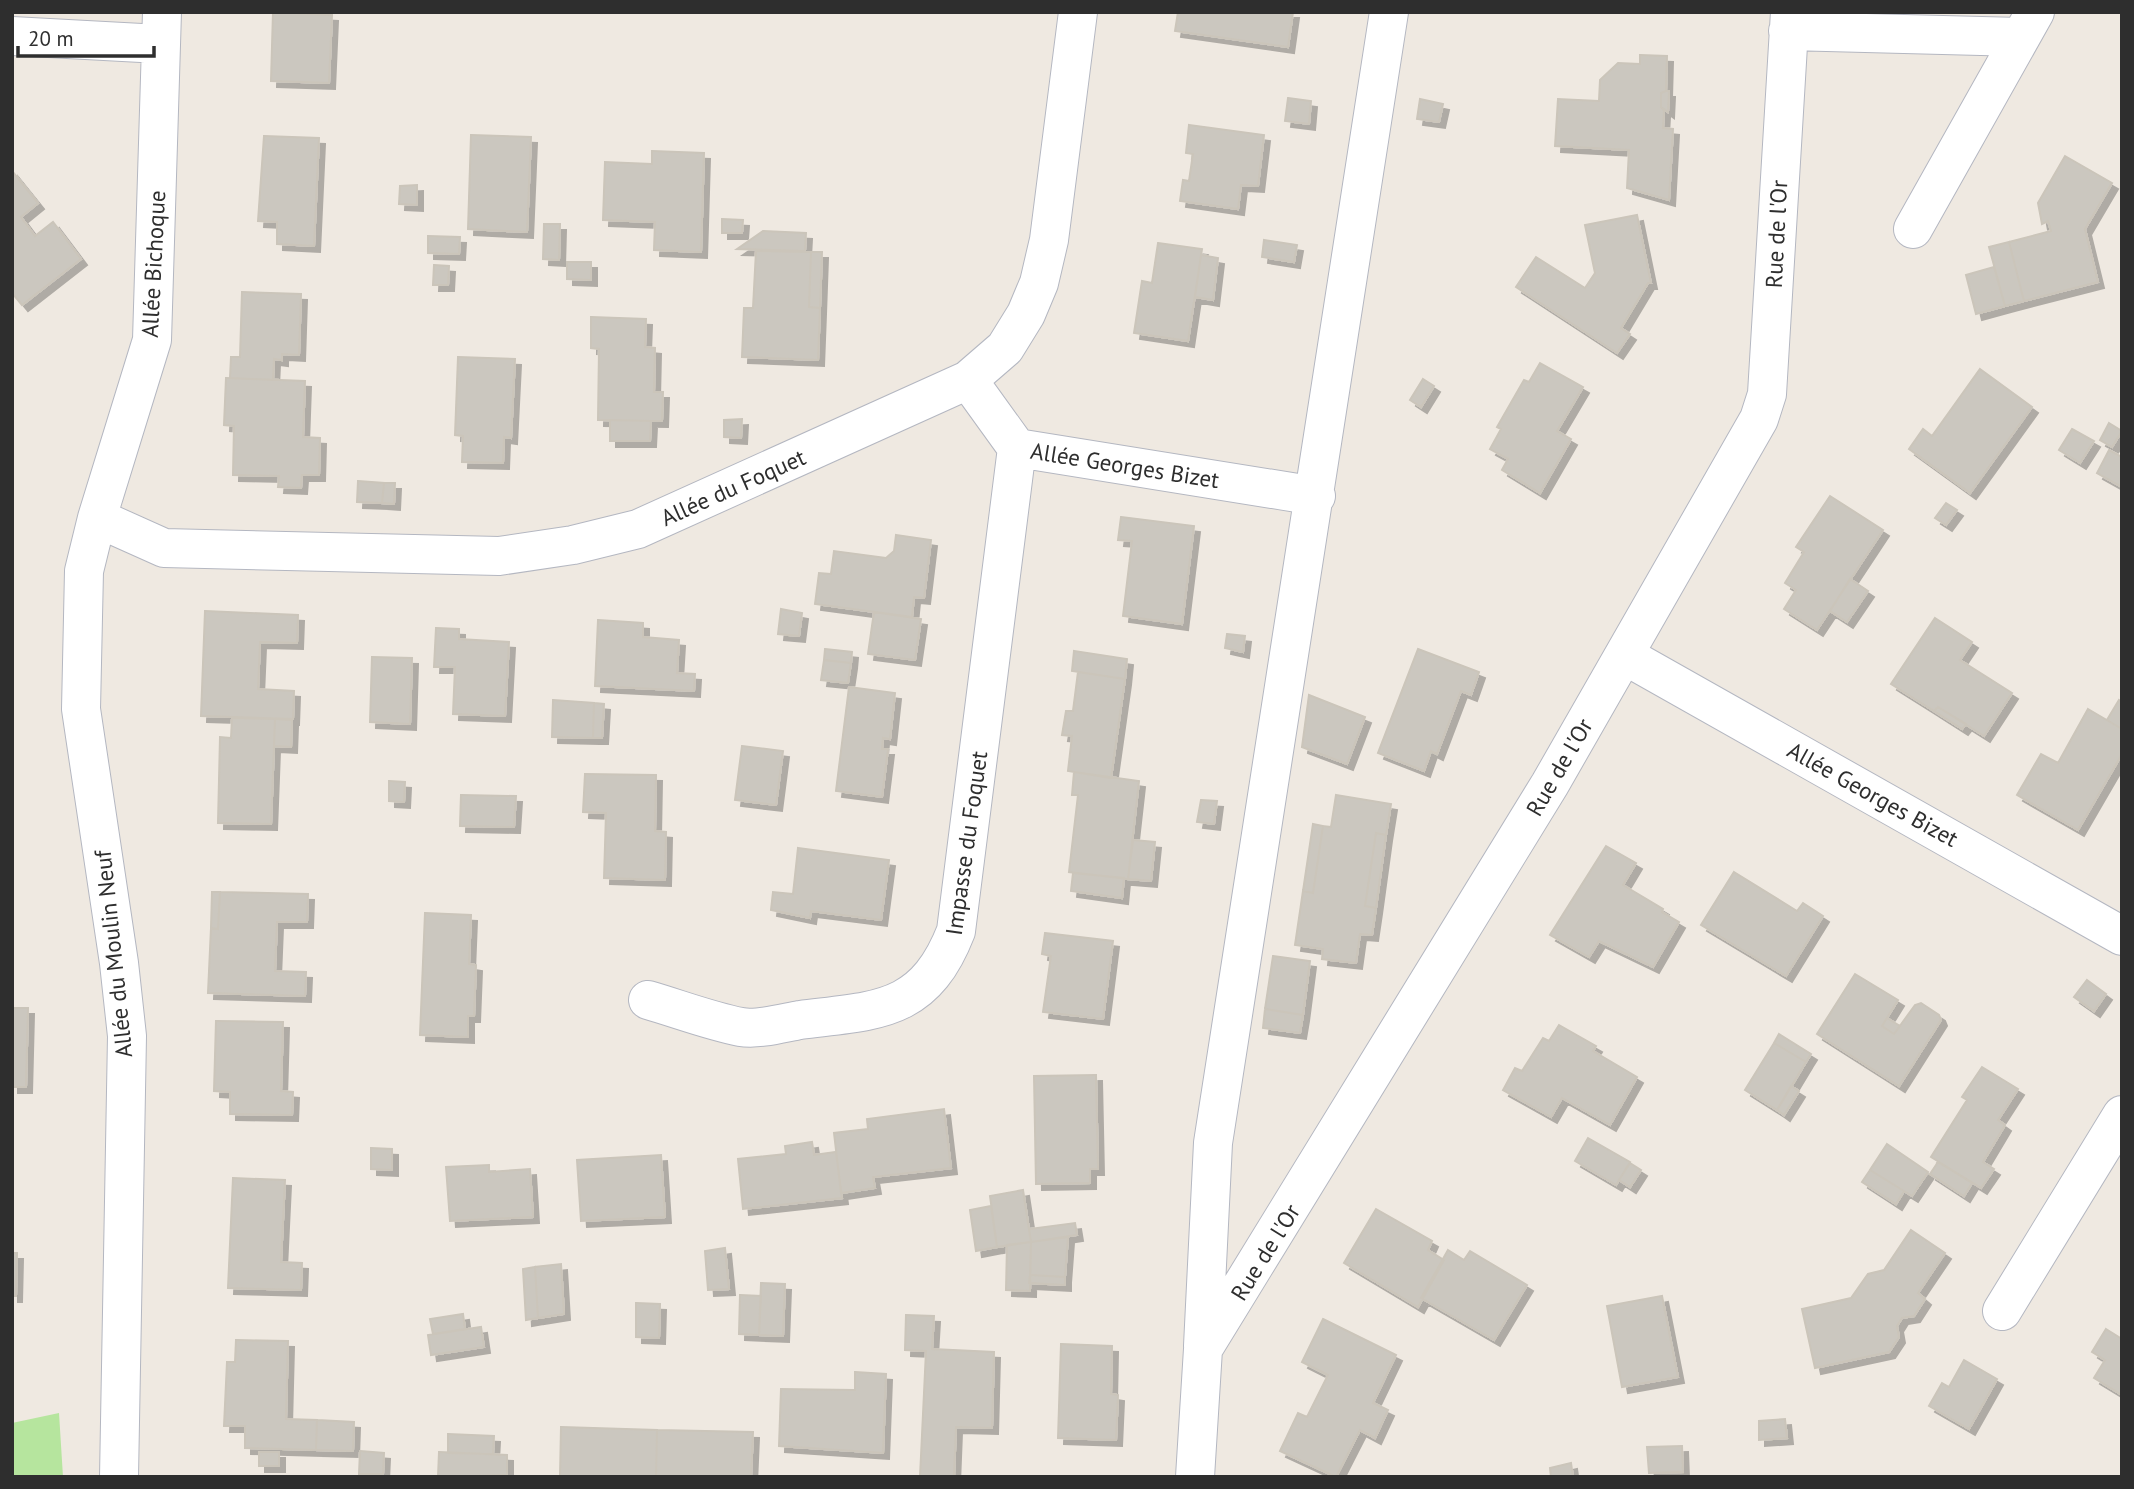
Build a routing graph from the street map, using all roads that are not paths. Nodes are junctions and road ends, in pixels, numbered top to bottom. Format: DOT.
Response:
graph roads {
  1 [pos="1078,12"];
  2 [pos="1389,12"];
  3 [pos="1789,22"];
  4 [pos="2028,25"];
  5 [pos="161,28"];
  6 [pos="12,36"];
  7 [pos="1913,229"];
  8 [pos="968,380"];
  9 [pos="1017,448"];
  10 [pos="1316,496"];
  11 [pos="97,518"];
  12 [pos="1624,655"];
  13 [pos="2119,928"];
  14 [pos="648,1000"];
  15 [pos="2122,1115"];
  16 [pos="2002,1311"];
  17 [pos="1203,1349"];
  18 [pos="119,1477"];
  19 [pos="1195,1477"];
  1 -- 8 [label="street, Allée du Foquet"];
  2 -- 10 [label="street"];
  3 -- 4 [label="street"];
  3 -- 12 [label="street, Rue de l'Or"];
  4 -- 7 [label="street"];
  5 -- 6 [label="street, Allée Bichoque"];
  5 -- 11 [label="street, Allée Bichoque"];
  8 -- 9 [label="street, Allée Georges Bizet"];
  8 -- 11 [label="street, Allée du Foquet"];
  9 -- 10 [label="street, Allée Georges Bizet"];
  9 -- 14 [label="street, Impasse du Foquet"];
  10 -- 17 [label="street"];
  11 -- 18 [label="street, Allée du Moulin Neuf"];
  12 -- 13 [label="street, Allée Georges Bizet"];
  12 -- 17 [label="street, Rue de l'Or"];
  15 -- 16 [label="street"];
  17 -- 19 [label="street, Rue de l'Or"];
}
